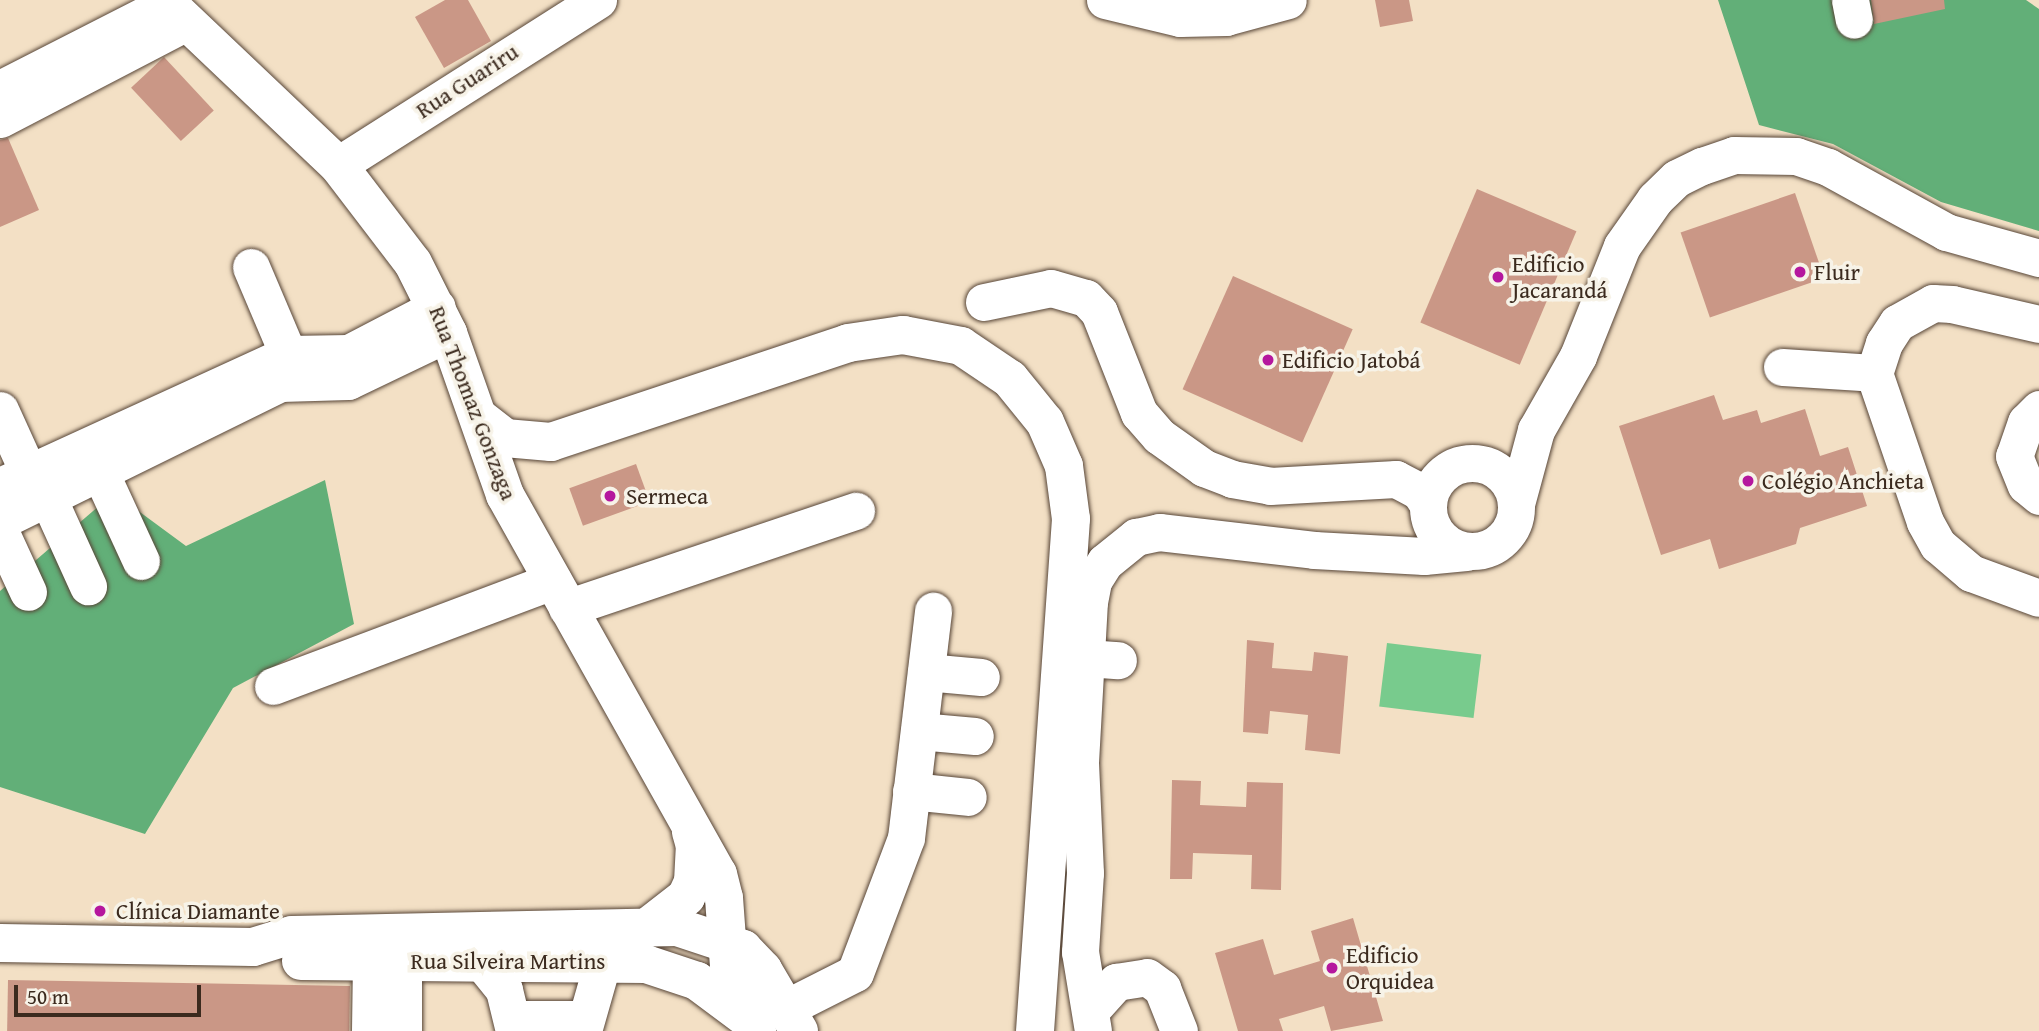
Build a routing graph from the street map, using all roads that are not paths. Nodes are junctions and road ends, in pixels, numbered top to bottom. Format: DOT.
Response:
graph roads {
  1 [pos="597,0"];
  2 [pos="1105,0"];
  3 [pos="1288,0"];
  4 [pos="173,9"];
  5 [pos="0,89"];
  6 [pos="0,120"];
  7 [pos="338,165"];
  8 [pos="2039,258"];
  9 [pos="251,267"];
  10 [pos="984,302"];
  11 [pos="442,320"];
  12 [pos="2039,324"];
  13 [pos="288,354"];
  14 [pos="1782,368"];
  15 [pos="1874,373"];
  16 [pos="1548,406"];
  17 [pos="2039,409"];
  18 [pos="0,410"];
  19 [pos="481,419"];
  20 [pos="551,442"];
  21 [pos="1472,463"];
  22 [pos="100,472"];
  23 [pos="1375,477"];
  24 [pos="25,486"];
  25 [pos="2039,496"];
  26 [pos="1427,503"];
  27 [pos="1516,504"];
  28 [pos="856,511"];
  29 [pos="522,520"];
  30 [pos="0,521"];
  31 [pos="0,531"];
  32 [pos="1466,552"];
  33 [pos="141,561"];
  34 [pos="88,586"];
  35 [pos="28,592"];
  36 [pos="560,595"];
  37 [pos="2039,598"];
  38 [pos="933,611"];
  39 [pos="926,672"];
  40 [pos="981,677"];
  41 [pos="272,686"];
  42 [pos="919,731"];
  43 [pos="975,736"];
  44 [pos="911,791"];
  45 [pos="968,797"];
  46 [pos="686,817"];
  47 [pos="650,925"];
  48 [pos="727,942"];
  49 [pos="0,943"];
  50 [pos="253,947"];
  51 [pos="387,960"];
  52 [pos="480,960"];
  53 [pos="603,961"];
  54 [pos="1092,1020"];
  55 [pos="773,1023"];
  56 [pos="514,1025"];
  57 [pos="584,1025"];
  58 [pos="370,1031"];
  59 [pos="403,1031"];
  60 [pos="1035,1031"];
  61 [pos="1179,1031"];
  1 -- 7 [label="street, Rua Guariru"];
  2 -- 3 [label="street"];
  4 -- 5 [label="street"];
  4 -- 6 [label="street"];
  4 -- 7 [label="main road, Rua Thomaz Gonzaga"];
  7 -- 11 [label="main road, Rua Thomaz Gonzaga"];
  8 -- 16 [label="street"];
  9 -- 13 [label="street"];
  10 -- 23 [label="street"];
  11 -- 13 [label="street"];
  11 -- 19 [label="main road, Rua Thomaz Gonzaga"];
  11 -- 22 [label="street"];
  12 -- 15 [label="street"];
  13 -- 24 [label="street"];
  14 -- 15 [label="street"];
  15 -- 37 [label="street"];
  16 -- 21 [label="street"];
  16 -- 27 [label="street"];
  17 -- 25 [label="street"];
  18 -- 24 [label="street"];
  19 -- 20 [label="main road"];
  19 -- 29 [label="main road, Rua Thomaz Gonzaga"];
  20 -- 29 [label="main road"];
  20 -- 60 [label="main road"];
  21 -- 23 [label="street"];
  21 -- 26 [label="street"];
  21 -- 27 [label="street"];
  22 -- 24 [label="street"];
  22 -- 33 [label="street"];
  23 -- 26 [label="street"];
  24 -- 30 [label="street"];
  24 -- 34 [label="street"];
  26 -- 32 [label="street"];
  27 -- 32 [label="street"];
  28 -- 36 [label="street"];
  29 -- 36 [label="main road, Rua Thomaz Gonzaga"];
  31 -- 35 [label="street"];
  32 -- 54 [label="street"];
  36 -- 41 [label="street"];
  36 -- 46 [label="main road, Rua Thomaz Gonzaga"];
  38 -- 39 [label="street"];
  39 -- 40 [label="street"];
  39 -- 42 [label="street"];
  42 -- 43 [label="street"];
  42 -- 44 [label="street"];
  44 -- 45 [label="street"];
  44 -- 55 [label="street"];
  46 -- 47 [label="main road"];
  46 -- 48 [label="main road, Rua Thomaz Gonzaga"];
  47 -- 48 [label="main road, Rua Silveira Martins"];
  47 -- 50 [label="main road, Rua Silveira Martins"];
  48 -- 55 [label="main road, Rua Thomaz Gonzaga"];
  49 -- 50 [label="main road, Rua Silveira Martins"];
  50 -- 51 [label="main road, Rua Silveira Martins"];
  51 -- 52 [label="main road, Rua Silveira Martins"];
  51 -- 58 [label="street"];
  51 -- 59 [label="street"];
  52 -- 53 [label="main road, Rua Silveira Martins"];
  52 -- 56 [label="street"];
  53 -- 55 [label="main road, Rua Silveira Martins"];
  53 -- 57 [label="street"];
  54 -- 61 [label="street"];
  56 -- 57 [label="street"];
}
